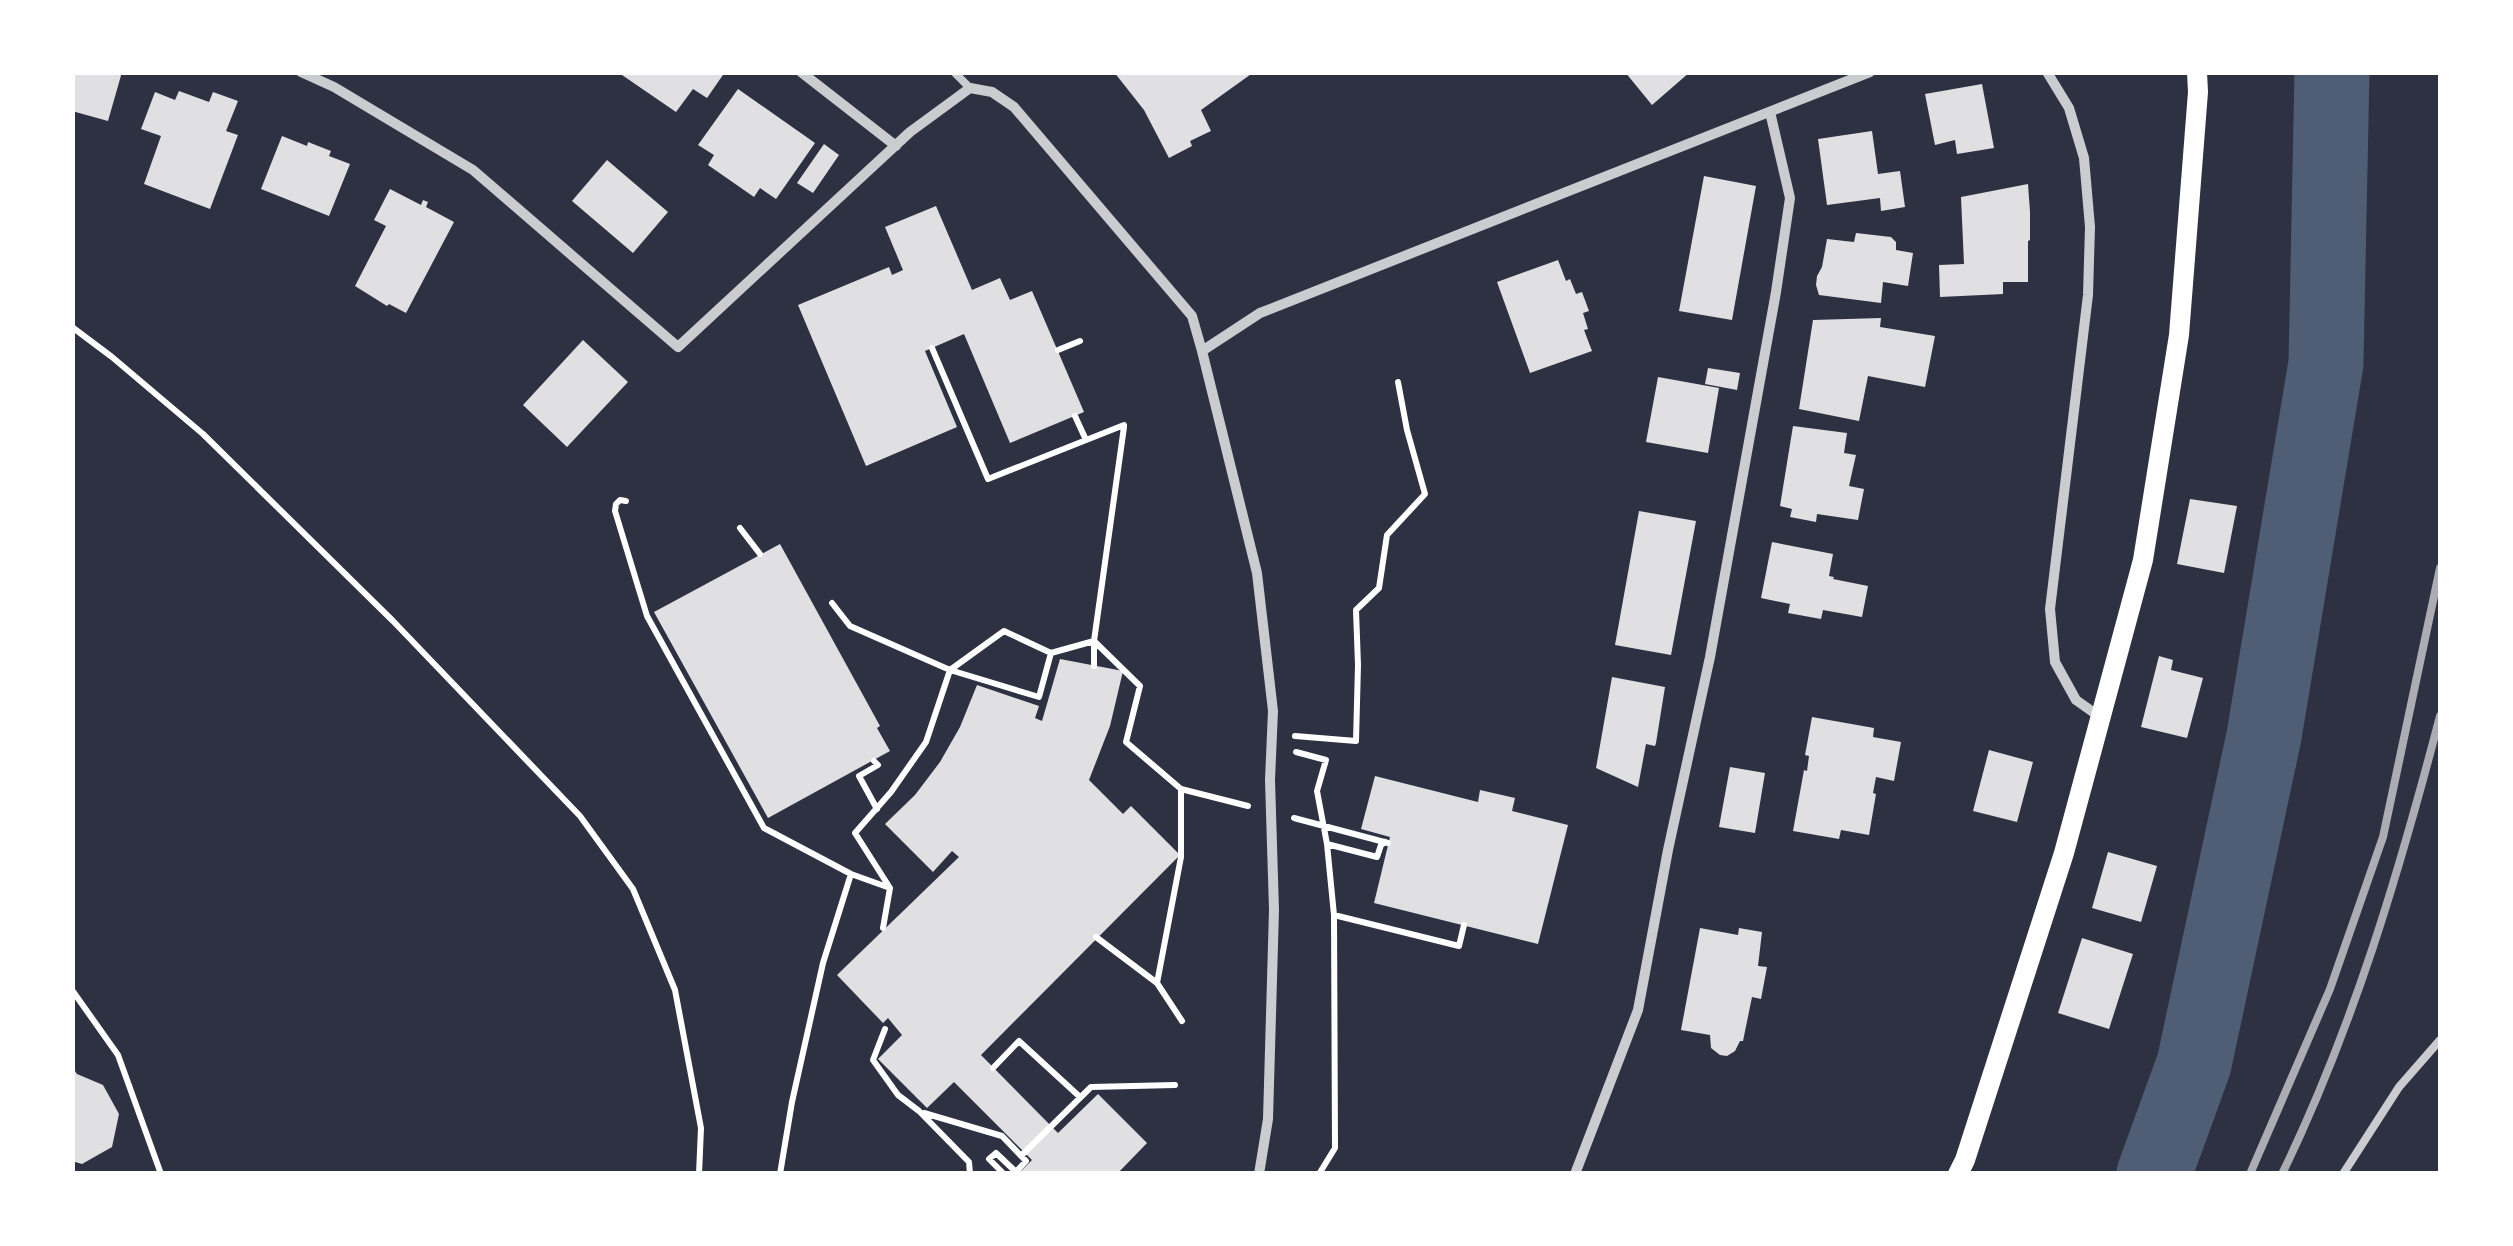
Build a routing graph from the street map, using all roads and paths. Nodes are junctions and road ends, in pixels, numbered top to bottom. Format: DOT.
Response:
graph roads {
  1 [pos="301,72"];
  2 [pos="801,72"];
  3 [pos="954,72"];
  4 [pos="1870,72"];
  5 [pos="2048,72"];
  6 [pos="2197,72"];
  7 [pos="970,88"];
  8 [pos="1770,112"];
  9 [pos="896,146"];
  10 [pos="72,327"];
  11 [pos="1080,341"];
  12 [pos="932,348"];
  13 [pos="1058,350"];
  14 [pos="1202,351"];
  15 [pos="1398,382"];
  16 [pos="1075,416"];
  17 [pos="1086,440"];
  18 [pos="626,501"];
  19 [pos="740,528"];
  20 [pos="760,554"];
  21 [pos="832,603"];
  22 [pos="1094,641"];
  23 [pos="1051,653"];
  24 [pos="1094,666"];
  25 [pos="950,670"];
  26 [pos="2100,718"];
  27 [pos="1270,734"];
  28 [pos="1270,753"];
  29 [pos="874,760"];
  30 [pos="877,809"];
  31 [pos="1327,844"];
  32 [pos="1381,844"];
  33 [pos="851,874"];
  34 [pos="890,888"];
  35 [pos="1334,915"];
  36 [pos="1464,926"];
  37 [pos="883,928"];
  38 [pos="1096,938"];
  39 [pos="1157,983"];
  40 [pos="72,990"];
  41 [pos="1182,1021"];
  42 [pos="885,1028"];
  43 [pos="2440,1040"];
  44 [pos="993,1068"];
  45 [pos="1175,1085"];
  46 [pos="1080,1098"];
  47 [pos="919,1111"];
  48 [pos="1021,1156"];
  49 [pos="1015,1172"];
  50 [pos="161,1174"];
  51 [pos="699,1174"];
  52 [pos="780,1174"];
  53 [pos="970,1174"];
  54 [pos="1004,1174"];
  55 [pos="1260,1174"];
  56 [pos="1318,1174"];
  57 [pos="1575,1174"];
  58 [pos="1958,1174"];
  59 [pos="2342,1174"];
  1 -- 9 [label="street"];
  2 -- 9 [label="street"];
  3 -- 7 [label="lane"];
  4 -- 8 [label="street"];
  5 -- 26 [label="street"];
  6 -- 26 [label="main road"];
  7 -- 9 [label="street"];
  7 -- 14 [label="street"];
  8 -- 14 [label="street"];
  8 -- 57 [label="street"];
  10 -- 51 [label="path"];
  11 -- 13 [label="path"];
  12 -- 17 [label="path"];
  14 -- 27 [label="street"];
  15 -- 27 [label="path"];
  16 -- 17 [label="path"];
  17 -- 22 [label="path"];
  18 -- 33 [label="path"];
  19 -- 20 [label="path"];
  21 -- 25 [label="path"];
  22 -- 23 [label="path"];
  22 -- 24 [label="path"];
  22 -- 39 [label="path"];
  23 -- 25 [label="path"];
  23 -- 25 [label="path"];
  25 -- 30 [label="path"];
  26 -- 58 [label="main road"];
  27 -- 28 [label="street"];
  28 -- 31 [label="path"];
  28 -- 55 [label="street"];
  29 -- 30 [label="path"];
  30 -- 34 [label="path"];
  31 -- 32 [label="path"];
  31 -- 35 [label="path"];
  33 -- 34 [label="path"];
  33 -- 52 [label="path"];
  34 -- 37 [label="path"];
  35 -- 36 [label="path"];
  35 -- 56 [label="path"];
  38 -- 39 [label="path"];
  39 -- 41 [label="path"];
  40 -- 50 [label="path"];
  42 -- 47 [label="path"];
  43 -- 59 [label="lane"];
  44 -- 46 [label="path"];
  45 -- 46 [label="path"];
  46 -- 48 [label="path"];
  47 -- 48 [label="path"];
  47 -- 53 [label="path"];
  48 -- 49 [label="path"];
  49 -- 54 [label="path"];
}
